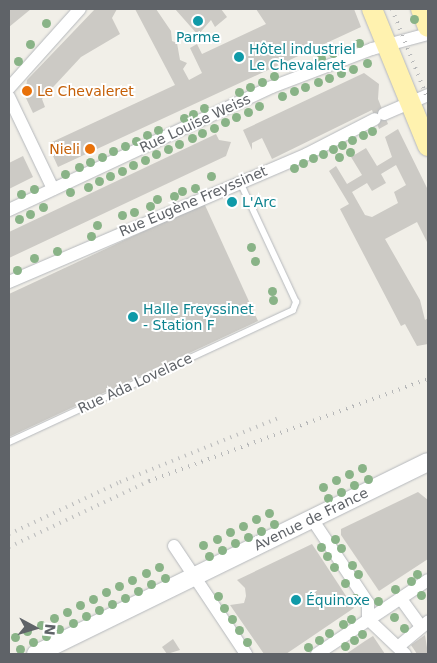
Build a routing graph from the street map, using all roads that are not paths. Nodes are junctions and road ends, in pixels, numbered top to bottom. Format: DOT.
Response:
graph roads {
  1 [pos="80,9"];
  2 [pos="372,9"];
  3 [pos="421,9"];
  4 [pos="428,27"];
  5 [pos="428,34"];
  6 [pos="386,45"];
  7 [pos="9,88"];
  8 [pos="428,96"];
  9 [pos="9,97"];
  10 [pos="408,105"];
  11 [pos="428,146"];
  12 [pos="240,181"];
  13 [pos="53,189"];
  14 [pos="9,210"];
  15 [pos="9,282"];
  16 [pos="9,442"];
  17 [pos="427,466"];
  18 [pos="312,519"];
  19 [pos="174,546"];
  20 [pos="194,575"];
  21 [pos="428,580"];
  22 [pos="401,599"];
  23 [pos="368,620"];
  24 [pos="424,625"];
  25 [pos="402,650"];
  26 [pos="36,654"];
  27 [pos="246,654"];
  28 [pos="317,654"];
  1 -- 7 [label="street"];
  2 -- 6 [label="main road"];
  3 -- 4 [label="main road"];
  5 -- 6 [label="street, Rue Louise Weiss"];
  6 -- 10 [label="main road"];
  6 -- 13 [label="street, Rue Louise Weiss"];
  8 -- 10 [label="street, Rue Eugène Freyssinet"];
  9 -- 13 [label="street"];
  10 -- 11 [label="main road"];
  10 -- 12 [label="street, Rue Eugène Freyssinet"];
  12 -- 15 [label="street, Rue Eugène Freyssinet"];
  12 -- 16 [label="lane, Rue Ada Lovelace"];
  13 -- 14 [label="street, Rue Louise Weiss"];
  17 -- 18 [label="street, Avenue de France"];
  18 -- 20 [label="street, Avenue de France"];
  18 -- 23 [label="street"];
  19 -- 20 [label="street"];
  20 -- 26 [label="street, Avenue de France"];
  20 -- 27 [label="street"];
  21 -- 22 [label="street"];
  22 -- 23 [label="street"];
  22 -- 24 [label="street"];
  23 -- 25 [label="street"];
  23 -- 28 [label="street"];
  24 -- 25 [label="street"];
}
